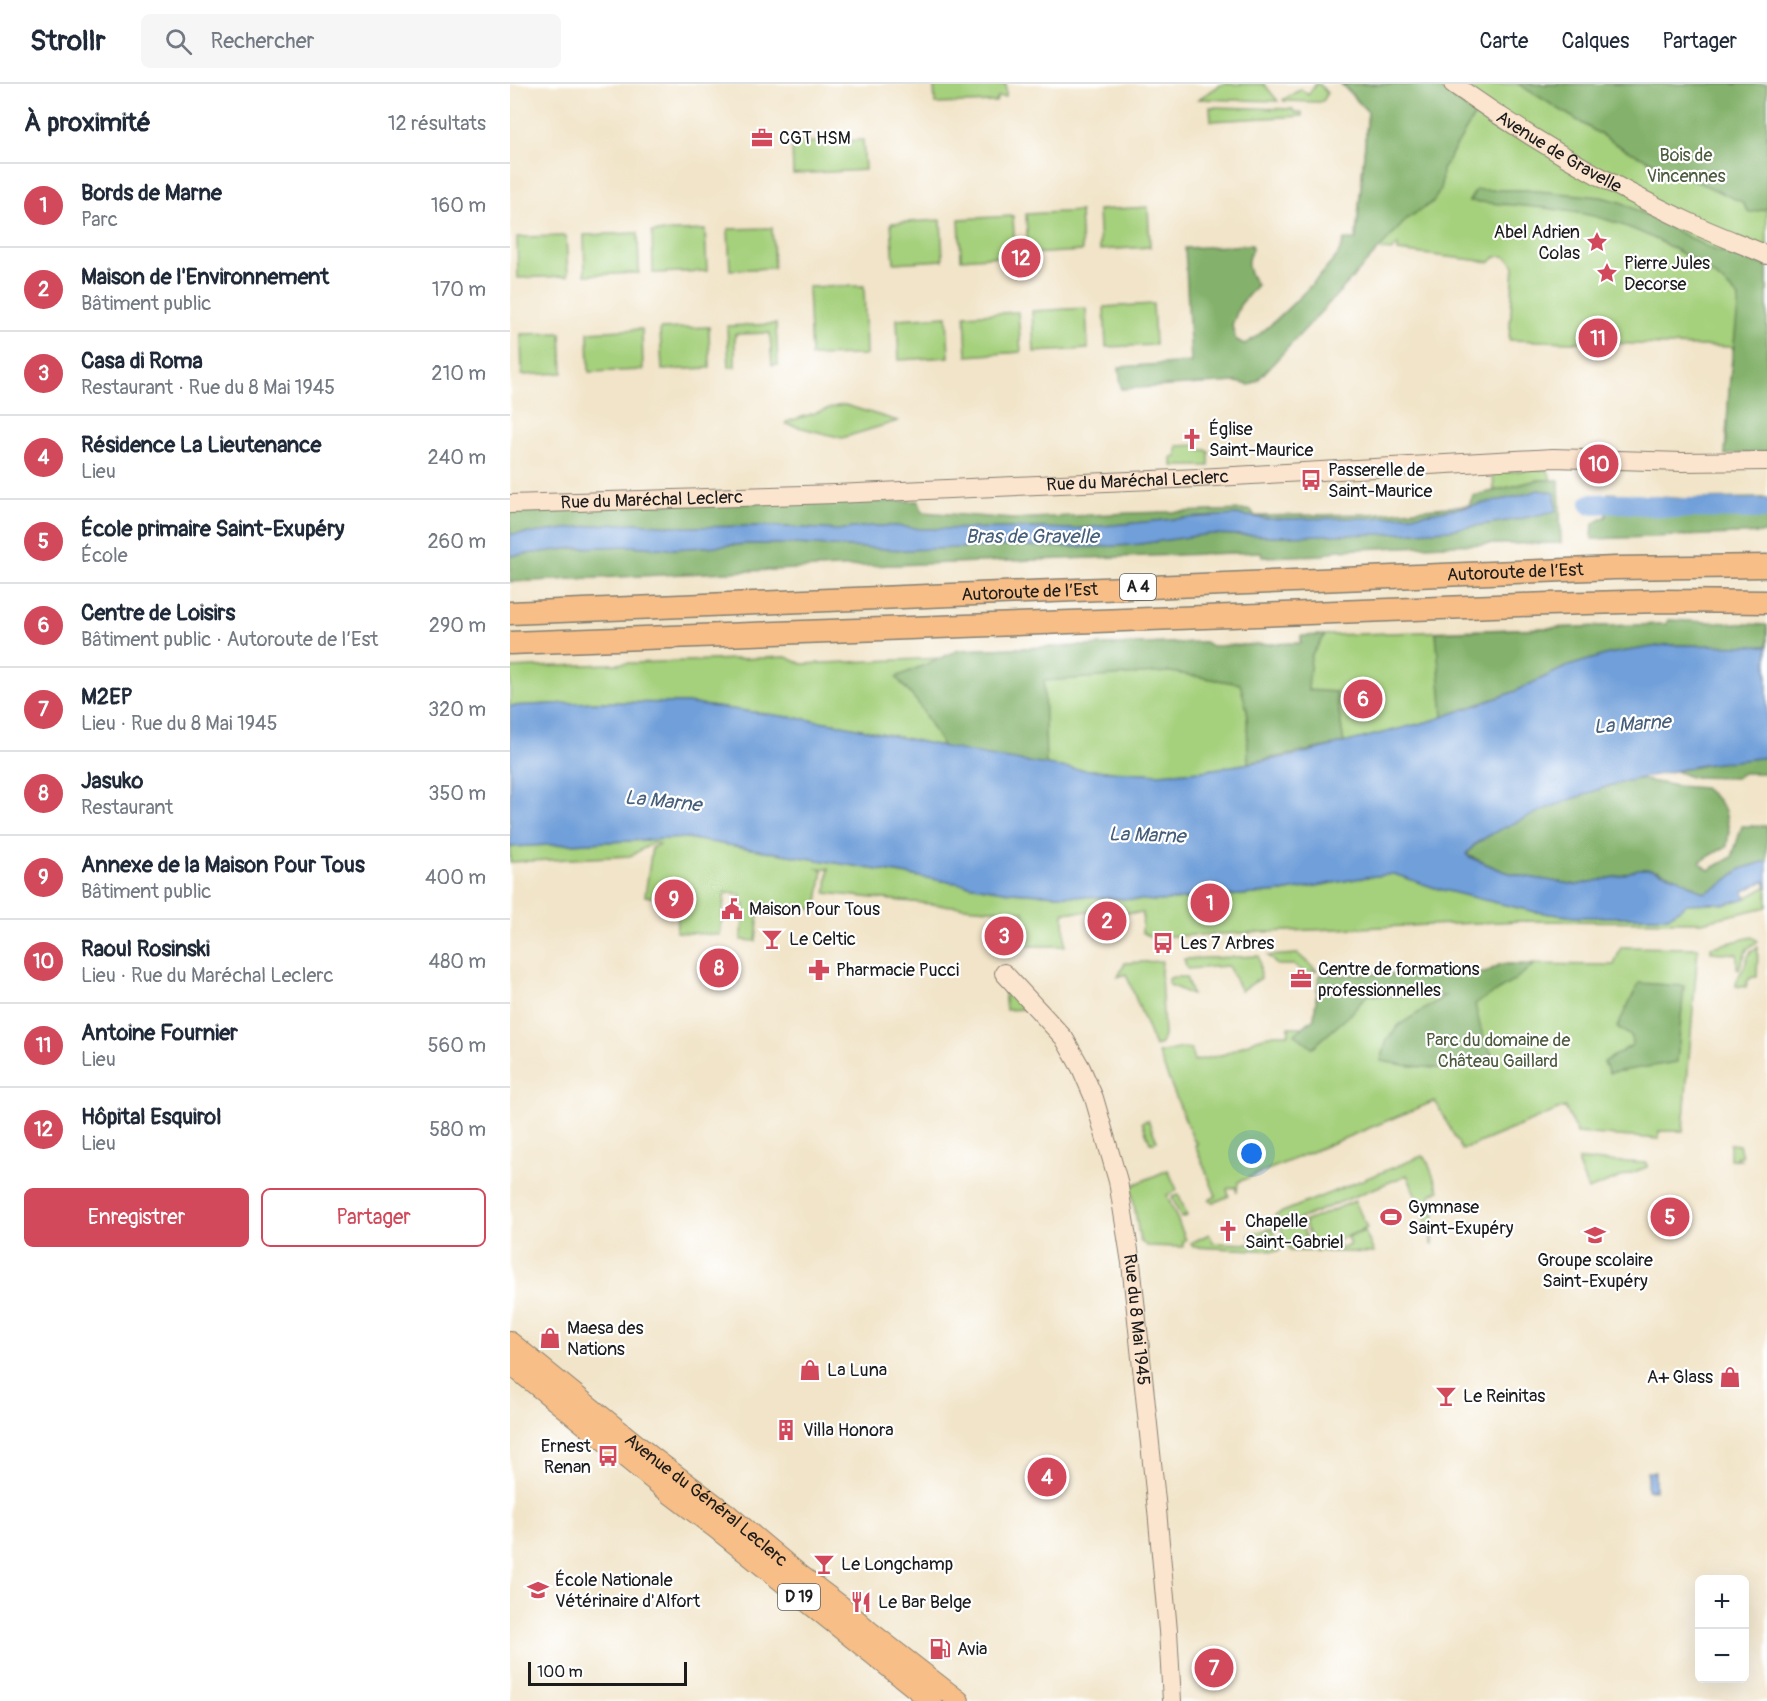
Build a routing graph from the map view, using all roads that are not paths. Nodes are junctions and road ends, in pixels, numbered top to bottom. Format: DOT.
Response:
graph roads {
  1 [pos="1453,84"];
  2 [pos="1767,255"];
  3 [pos="1767,461"];
  4 [pos="510,504"];
  5 [pos="1767,566"];
  6 [pos="1767,602"];
  7 [pos="510,613"];
  8 [pos="510,643"];
  9 [pos="1004,973"];
  10 [pos="510,1342"];
  11 [pos="510,1364"];
  12 [pos="668,1492"];
  13 [pos="708,1500"];
  14 [pos="931,1701"];
  15 [pos="959,1701"];
  16 [pos="1172,1701"];
  1 -- 2 [label="street, Avenue de Gravelle"];
  3 -- 4 [label="street, Rue du Maréchal Leclerc"];
  5 -- 7 [label="highway, Autoroute de l’Est / A 4"];
  6 -- 8 [label="highway, Autoroute de l’Est / A 4"];
  9 -- 16 [label="street, Rue du 8 Mai 1945"];
  10 -- 13 [label="main road, Avenue du Général Leclerc / D 19"];
  11 -- 12 [label="main road, Avenue du Général Leclerc / D 19"];
  12 -- 13 [label="main road"];
  12 -- 14 [label="main road, Avenue du Général Leclerc / D 19"];
  13 -- 15 [label="main road, Avenue du Général Leclerc / D 19"];
}
